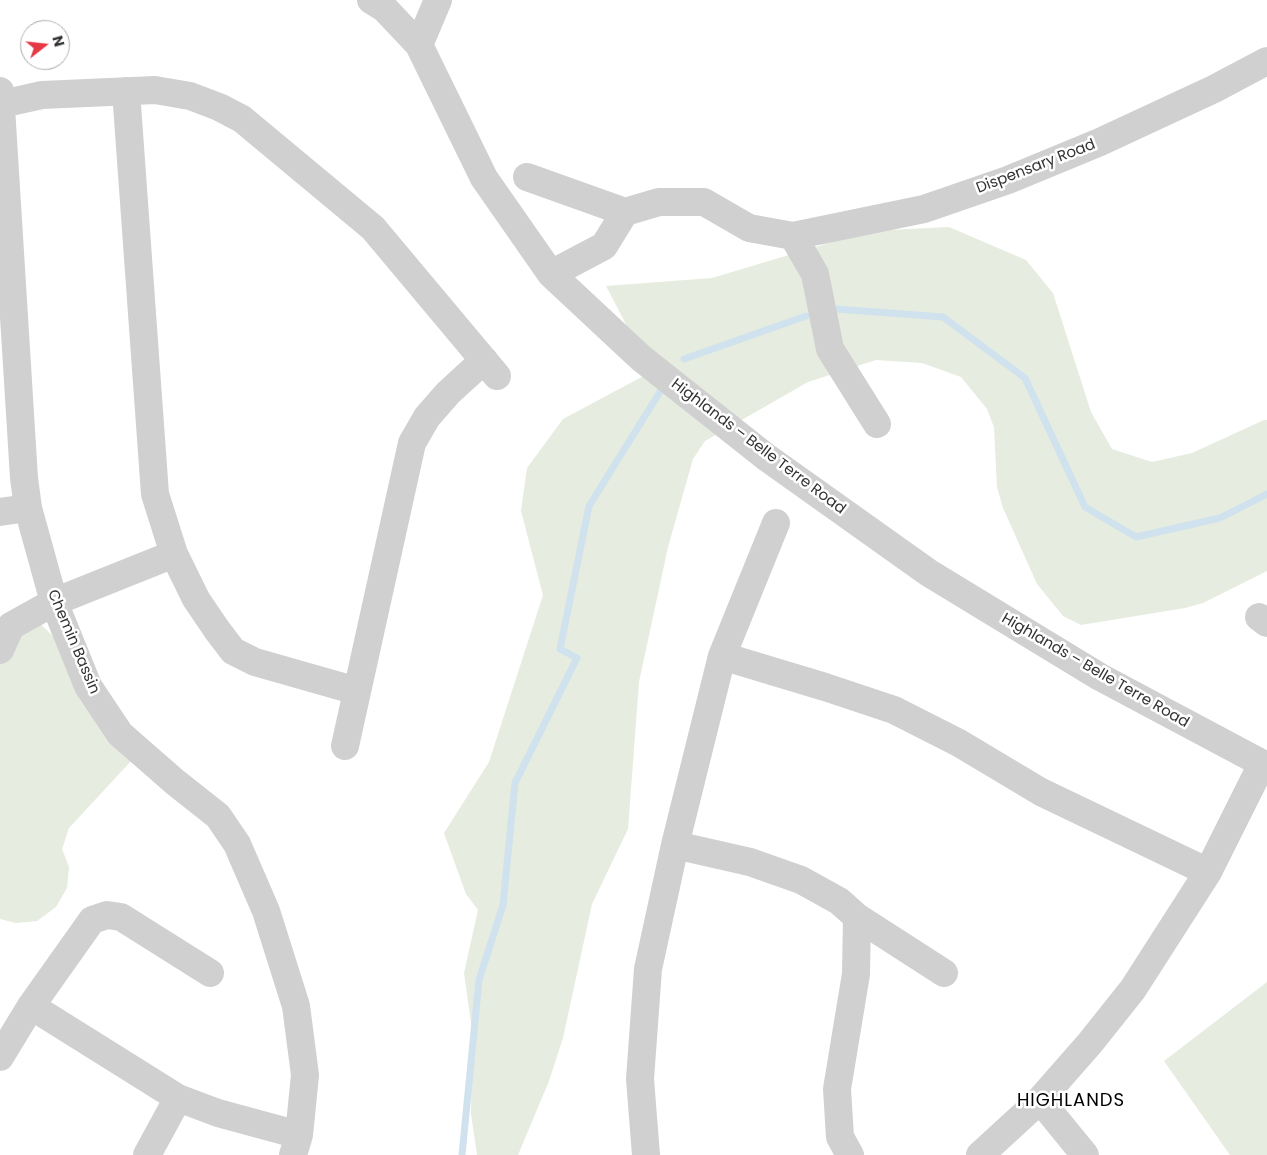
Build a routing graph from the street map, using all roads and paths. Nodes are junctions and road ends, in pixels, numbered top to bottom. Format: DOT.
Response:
graph roads {
  1 [pos="372,0"];
  2 [pos="438,0"];
  3 [pos="419,46"];
  4 [pos="1267,61"];
  5 [pos="126,91"];
  6 [pos="0,98"];
  7 [pos="527,176"];
  8 [pos="626,212"];
  9 [pos="793,236"];
  10 [pos="551,274"];
  11 [pos="877,424"];
  12 [pos="12,459"];
  13 [pos="28,508"];
  14 [pos="0,512"];
  15 [pos="776,523"];
  16 [pos="174,554"];
  17 [pos="54,602"];
  18 [pos="0,650"];
  19 [pos="722,656"];
  20 [pos="357,691"];
  21 [pos="345,746"];
  22 [pos="1264,765"];
  23 [pos="675,845"];
  24 [pos="1208,872"];
  25 [pos="857,917"];
  26 [pos="210,973"];
  27 [pos="944,973"];
  28 [pos="31,1006"];
  29 [pos="0,1057"];
  30 [pos="178,1098"];
  31 [pos="1040,1100"];
  32 [pos="296,1145"];
  33 [pos="147,1155"];
  34 [pos="646,1155"];
  35 [pos="850,1155"];
  36 [pos="980,1155"];
  37 [pos="1085,1155"];
  1 -- 3 [label="street, Highlands – Belle Terre Road"];
  2 -- 3 [label="street"];
  3 -- 10 [label="street, Highlands – Belle Terre Road"];
  4 -- 9 [label="street, Dispensary Road"];
  5 -- 6 [label="street"];
  5 -- 16 [label="street"];
  5 -- 20 [label="street"];
  6 -- 12 [label="street, Chemin Bassin"];
  7 -- 8 [label="street"];
  8 -- 9 [label="street, Dispensary Road"];
  8 -- 10 [label="street"];
  9 -- 11 [label="street"];
  10 -- 22 [label="street, Highlands – Belle Terre Road"];
  12 -- 13 [label="street, Chemin Bassin"];
  13 -- 14 [label="street"];
  13 -- 17 [label="street, Chemin Bassin"];
  15 -- 19 [label="street"];
  16 -- 17 [label="street"];
  16 -- 20 [label="street"];
  17 -- 18 [label="street"];
  17 -- 32 [label="street, Chemin Bassin"];
  19 -- 23 [label="street"];
  19 -- 24 [label="street"];
  20 -- 21 [label="street"];
  22 -- 24 [label="street"];
  23 -- 25 [label="street"];
  23 -- 34 [label="street"];
  24 -- 31 [label="street"];
  25 -- 27 [label="street"];
  25 -- 35 [label="street"];
  26 -- 28 [label="street"];
  28 -- 29 [label="street"];
  28 -- 30 [label="street"];
  30 -- 32 [label="street"];
  30 -- 33 [label="street"];
  31 -- 36 [label="street"];
  31 -- 37 [label="street"];
}
